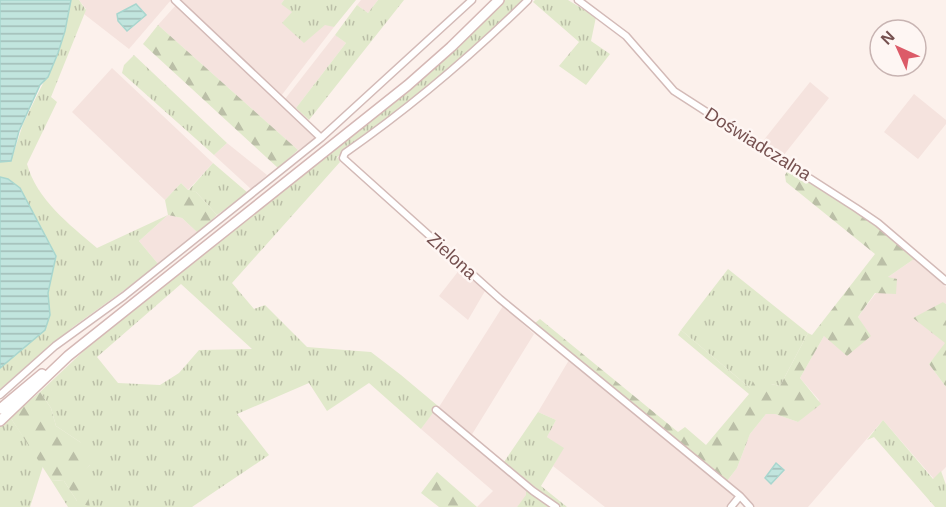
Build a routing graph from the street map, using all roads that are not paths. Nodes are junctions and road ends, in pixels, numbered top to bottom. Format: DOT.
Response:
graph roads {
  1 [pos="175,0"];
  2 [pos="472,0"];
  3 [pos="499,0"];
  4 [pos="528,0"];
  5 [pos="578,0"];
  6 [pos="321,138"];
  7 [pos="946,281"];
  8 [pos="52,369"];
  9 [pos="0,395"];
  10 [pos="0,409"];
  11 [pos="436,410"];
  12 [pos="0,421"];
  13 [pos="740,496"];
  14 [pos="556,507"];
  15 [pos="730,507"];
  16 [pos="750,507"];
  1 -- 6 [label="street"];
  2 -- 6 [label="street"];
  3 -- 8 [label="main road"];
  4 -- 13 [label="street, Zielona"];
  5 -- 7 [label="street, Doświadczalna"];
  6 -- 9 [label="street"];
  8 -- 10 [label="main road"];
  8 -- 12 [label="main road"];
  11 -- 14 [label="street"];
  13 -- 15 [label="street"];
  13 -- 16 [label="street, Zielona"];
}
